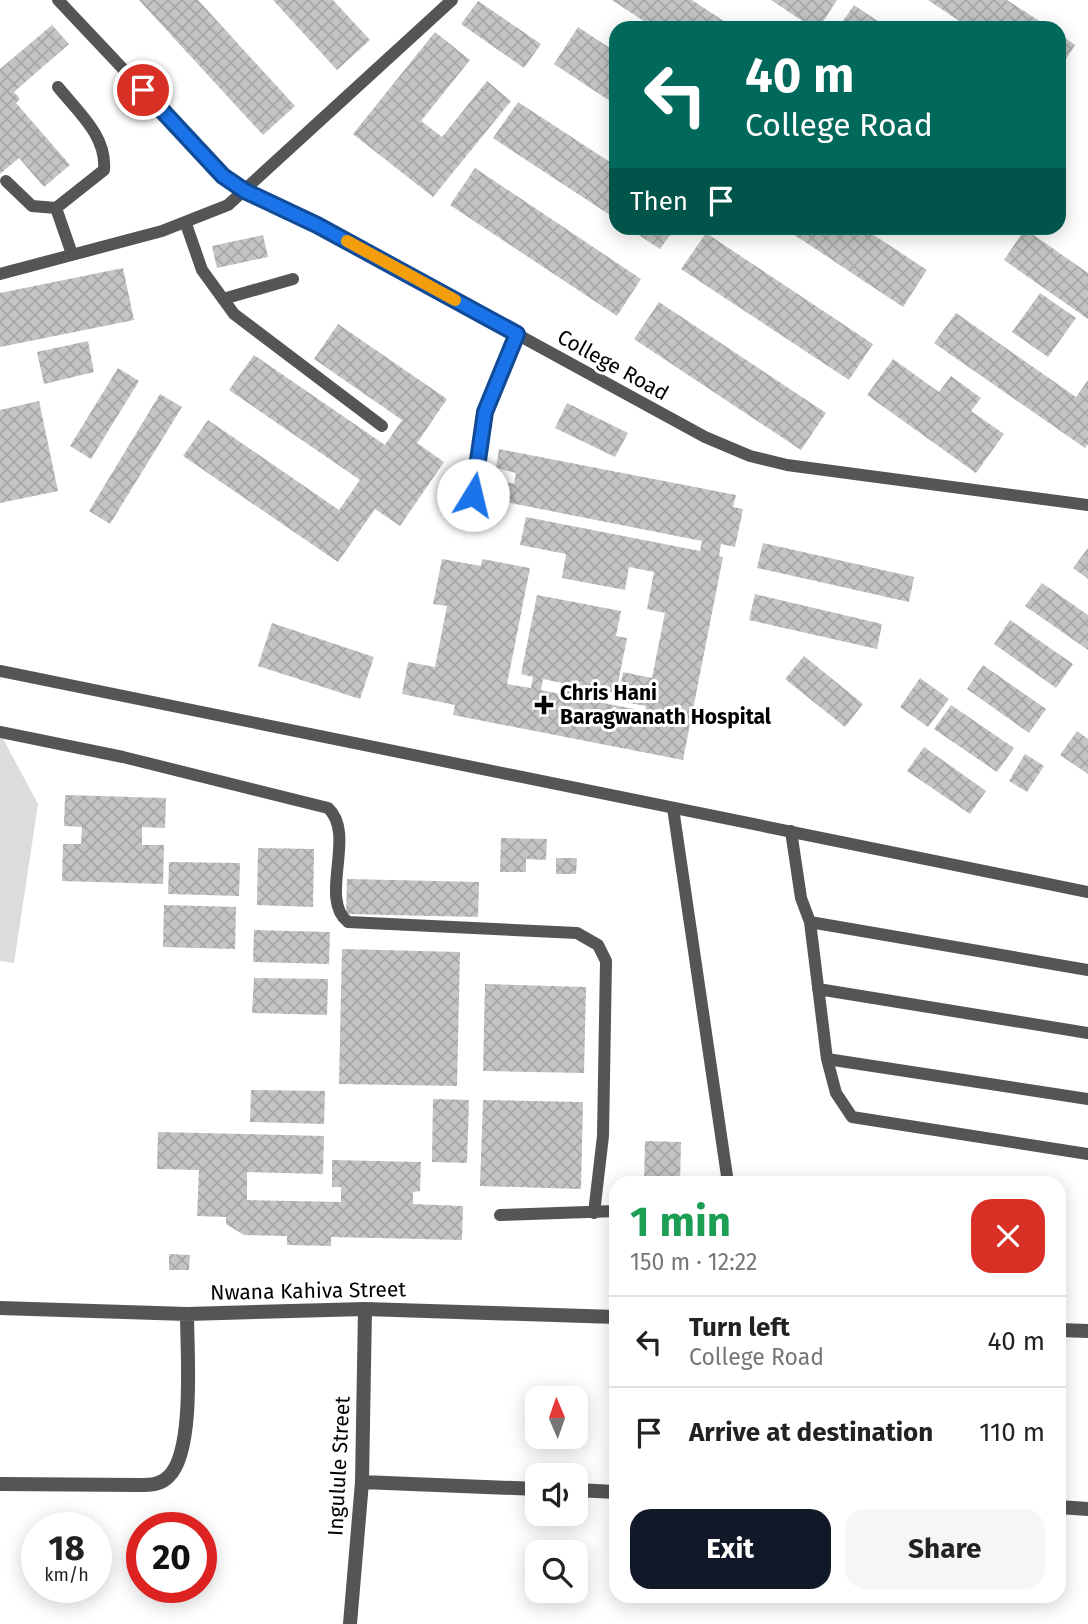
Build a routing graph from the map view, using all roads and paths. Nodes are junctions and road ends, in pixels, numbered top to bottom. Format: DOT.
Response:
graph roads {
  1 [pos="58,0"];
  2 [pos="452,0"];
  3 [pos="58,87"];
  4 [pos="6,181"];
  5 [pos="245,191"];
  6 [pos="55,208"];
  7 [pos="186,224"];
  8 [pos="72,254"];
  9 [pos="0,274"];
  10 [pos="293,279"];
  11 [pos="223,299"];
  12 [pos="517,334"];
  13 [pos="382,426"];
  14 [pos="473,495"];
  15 [pos="1088,505"];
  16 [pos="0,671"];
  17 [pos="0,733"];
  18 [pos="673,808"];
  19 [pos="791,831"];
  20 [pos="1088,892"];
  21 [pos="810,922"];
  22 [pos="1088,970"];
  23 [pos="818,989"];
  24 [pos="1088,1033"];
  25 [pos="828,1059"];
  26 [pos="1088,1099"];
  27 [pos="1088,1154"];
  28 [pos="727,1176"];
  29 [pos="609,1212"];
  30 [pos="594,1213"];
  31 [pos="500,1215"];
  32 [pos="0,1308"];
  33 [pos="365,1309"];
  34 [pos="187,1314"];
  35 [pos="609,1317"];
  36 [pos="1066,1330"];
  37 [pos="1088,1331"];
  38 [pos="362,1482"];
  39 [pos="0,1484"];
  40 [pos="525,1489"];
  41 [pos="588,1491"];
  42 [pos="609,1492"];
  43 [pos="1066,1507"];
  44 [pos="1088,1509"];
  45 [pos="351,1624"];
  1 -- 5 [label="lane, College Road"];
  2 -- 5 [label="lane"];
  3 -- 6 [label="lane"];
  4 -- 6 [label="lane"];
  5 -- 7 [label="lane"];
  5 -- 12 [label="lane, College Road"];
  6 -- 8 [label="lane"];
  7 -- 8 [label="lane"];
  7 -- 11 [label="lane"];
  8 -- 9 [label="lane"];
  10 -- 11 [label="lane"];
  11 -- 13 [label="lane"];
  12 -- 14 [label="lane"];
  12 -- 15 [label="lane, College Road"];
  16 -- 18 [label="lane"];
  17 -- 30 [label="lane"];
  18 -- 19 [label="lane"];
  18 -- 28 [label="lane"];
  19 -- 20 [label="lane"];
  19 -- 21 [label="lane"];
  21 -- 22 [label="lane"];
  21 -- 23 [label="lane"];
  23 -- 24 [label="lane"];
  23 -- 25 [label="lane"];
  25 -- 26 [label="lane"];
  25 -- 27 [label="lane"];
  29 -- 30 [label="lane"];
  30 -- 31 [label="lane"];
  32 -- 34 [label="street, Nwana Kahiva Street"];
  33 -- 34 [label="street, Nwana Kahiva Street"];
  33 -- 35 [label="street, Nwana Kahiva Street"];
  33 -- 38 [label="street, Ingulule Street"];
  34 -- 39 [label="street"];
  36 -- 37 [label="street"];
  38 -- 40 [label="street"];
  38 -- 45 [label="street, Ingulule Street"];
  41 -- 42 [label="street"];
  43 -- 44 [label="street"];
}
